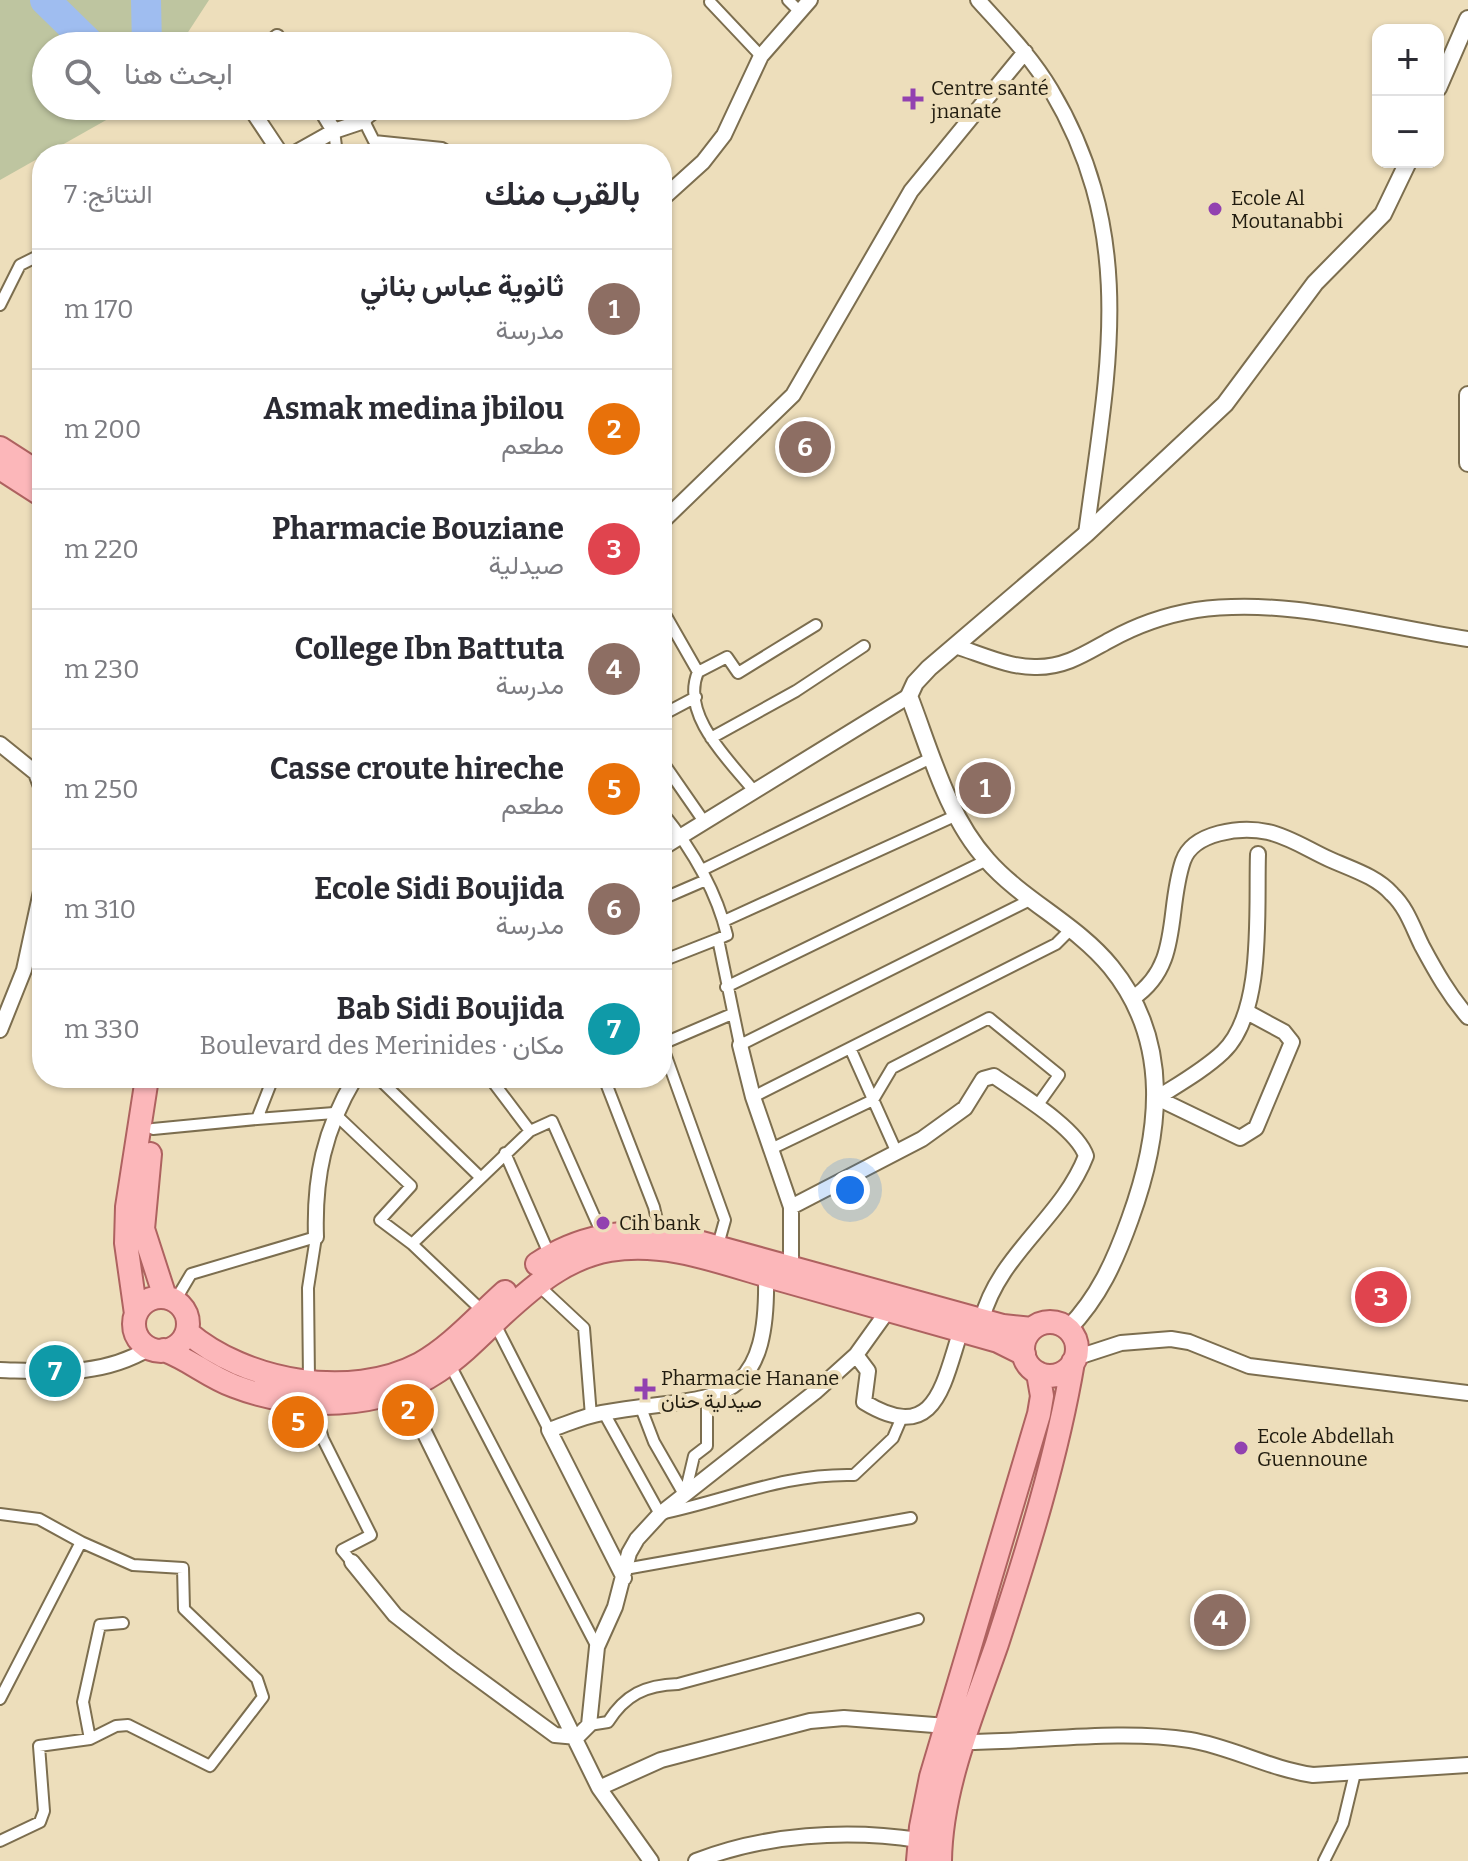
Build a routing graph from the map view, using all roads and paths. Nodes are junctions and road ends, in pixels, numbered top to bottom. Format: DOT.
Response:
graph roads {
  1 [pos="788,0"];
  2 [pos="810,0"];
  3 [pos="978,0"];
  4 [pos="710,2"];
  5 [pos="799,11"];
  6 [pos="1468,19"];
  7 [pos="1025,52"];
  8 [pos="761,56"];
  9 [pos="1444,74"];
  10 [pos="258,120"];
  11 [pos="327,120"];
  12 [pos="364,121"];
  13 [pos="334,131"];
  14 [pos="274,144"];
  15 [pos="311,144"];
  16 [pos="336,144"];
  17 [pos="403,144"];
  18 [pos="1405,168"];
  19 [pos="672,190"];
  20 [pos="32,259"];
  21 [pos="0,305"];
  22 [pos="1468,395"];
  23 [pos="0,448"];
  24 [pos="1468,463"];
  25 [pos="0,468"];
  26 [pos="32,471"];
  27 [pos="32,476"];
  28 [pos="672,509"];
  29 [pos="1086,534"];
  30 [pos="816,625"];
  31 [pos="672,626"];
  32 [pos="1468,639"];
  33 [pos="864,646"];
  34 [pos="955,646"];
  35 [pos="698,672"];
  36 [pos="909,696"];
  37 [pos="696,697"];
  38 [pos="672,710"];
  39 [pos="711,738"];
  40 [pos="0,744"];
  41 [pos="933,757"];
  42 [pos="32,770"];
  43 [pos="672,775"];
  44 [pos="754,791"];
  45 [pos="957,815"];
  46 [pos="705,823"];
  47 [pos="672,824"];
  48 [pos="682,836"];
  49 [pos="672,842"];
  50 [pos="1258,854"];
  51 [pos="987,860"];
  52 [pos="704,875"];
  53 [pos="672,893"];
  54 [pos="1032,899"];
  55 [pos="724,921"];
  56 [pos="1071,929"];
  57 [pos="32,933"];
  58 [pos="718,939"];
  59 [pos="672,957"];
  60 [pos="726,987"];
  61 [pos="1133,998"];
  62 [pos="4,1006"];
  63 [pos="1247,1012"];
  64 [pos="732,1014"];
  65 [pos="1468,1017"];
  66 [pos="0,1030"];
  67 [pos="672,1040"];
  68 [pos="740,1045"];
  69 [pos="850,1048"];
  70 [pos="672,1072"];
  71 [pos="145,1088"];
  72 [pos="160,1088"];
  73 [pos="269,1088"];
  74 [pos="349,1088"];
  75 [pos="388,1088"];
  76 [pos="498,1088"];
  77 [pos="608,1088"];
  78 [pos="753,1097"];
  79 [pos="1157,1098"];
  80 [pos="873,1100"];
  81 [pos="1037,1106"];
  82 [pos="334,1113"];
  83 [pos="257,1119"];
  84 [pos="153,1129"];
  85 [pos="530,1131"];
  86 [pos="771,1149"];
  87 [pos="505,1153"];
  88 [pos="897,1153"];
  89 [pos="480,1177"];
  90 [pos="791,1207"];
  91 [pos="660,1233"];
  92 [pos="603,1236"];
  93 [pos="316,1237"];
  94 [pos="412,1244"];
  95 [pos="718,1245"];
  96 [pos="550,1256"];
  97 [pos="791,1266"];
  98 [pos="766,1276"];
  99 [pos="537,1283"];
  100 [pos="170,1299"];
  101 [pos="889,1309"];
  102 [pos="136,1314"];
  103 [pos="489,1316"];
  104 [pos="982,1319"];
  105 [pos="1032,1329"];
  106 [pos="1068,1329"];
  107 [pos="961,1330"];
  108 [pos="187,1332"];
  109 [pos="157,1349"];
  110 [pos="1024,1354"];
  111 [pos="856,1355"];
  112 [pos="1074,1360"];
  113 [pos="449,1363"];
  114 [pos="0,1370"];
  115 [pos="1038,1373"];
  116 [pos="403,1389"];
  117 [pos="310,1391"];
  118 [pos="1468,1393"];
  119 [pos="707,1400"];
  120 [pos="641,1408"];
  121 [pos="598,1414"];
  122 [pos="902,1417"];
  123 [pos="549,1430"];
  124 [pos="685,1496"];
  125 [pos="0,1514"];
  126 [pos="660,1514"];
  127 [pos="911,1518"];
  128 [pos="81,1542"];
  129 [pos="352,1562"];
  130 [pos="624,1573"];
  131 [pos="918,1619"];
  132 [pos="123,1623"];
  133 [pos="597,1647"];
  134 [pos="0,1699"];
  135 [pos="589,1725"];
  136 [pos="947,1726"];
  137 [pos="577,1737"];
  138 [pos="90,1739"];
  139 [pos="964,1742"];
  140 [pos="1468,1765"];
  141 [pos="1355,1773"];
  142 [pos="599,1788"];
  143 [pos="0,1841"];
  144 [pos="919,1850"];
  145 [pos="651,1861"];
  146 [pos="696,1861"];
  147 [pos="940,1861"];
  148 [pos="1324,1861"];
  1 -- 5 [label="street"];
  2 -- 5 [label="street"];
  3 -- 7 [label="street"];
  4 -- 8 [label="street"];
  5 -- 8 [label="street"];
  6 -- 9 [label="street"];
  7 -- 28 [label="street"];
  7 -- 29 [label="street"];
  8 -- 19 [label="street"];
  10 -- 14 [label="street"];
  11 -- 13 [label="street"];
  12 -- 13 [label="street"];
  12 -- 17 [label="street"];
  13 -- 15 [label="street"];
  13 -- 16 [label="street"];
  18 -- 29 [label="street"];
  20 -- 21 [label="street"];
  22 -- 24 [label="street"];
  23 -- 26 [label="main road"];
  25 -- 27 [label="main road"];
  29 -- 34 [label="street"];
  30 -- 35 [label="street"];
  31 -- 35 [label="street"];
  32 -- 34 [label="street"];
  33 -- 39 [label="street"];
  34 -- 36 [label="street"];
  35 -- 37 [label="street"];
  36 -- 41 [label="street"];
  36 -- 44 [label="street"];
  37 -- 38 [label="street"];
  37 -- 39 [label="street"];
  39 -- 44 [label="street"];
  40 -- 42 [label="street"];
  41 -- 45 [label="street"];
  41 -- 52 [label="street"];
  43 -- 46 [label="street"];
  44 -- 46 [label="street"];
  45 -- 51 [label="street"];
  45 -- 55 [label="street"];
  46 -- 48 [label="street"];
  47 -- 48 [label="street"];
  48 -- 49 [label="street"];
  48 -- 52 [label="street"];
  50 -- 63 [label="street"];
  51 -- 54 [label="street"];
  51 -- 60 [label="street"];
  52 -- 53 [label="street"];
  52 -- 55 [label="street"];
  54 -- 56 [label="street"];
  54 -- 68 [label="street"];
  55 -- 58 [label="street"];
  56 -- 61 [label="street"];
  56 -- 69 [label="street"];
  57 -- 62 [label="street"];
  58 -- 59 [label="street"];
  58 -- 60 [label="street"];
  60 -- 64 [label="street"];
  61 -- 65 [label="street"];
  61 -- 79 [label="street"];
  62 -- 66 [label="street"];
  63 -- 79 [label="street"];
  63 -- 79 [label="street"];
  64 -- 67 [label="street"];
  64 -- 68 [label="street"];
  68 -- 78 [label="street"];
  69 -- 78 [label="street"];
  69 -- 80 [label="street"];
  70 -- 95 [label="street"];
  71 -- 102 [label="main road"];
  72 -- 84 [label="main road"];
  73 -- 83 [label="street"];
  74 -- 82 [label="street"];
  75 -- 89 [label="street"];
  76 -- 85 [label="street"];
  77 -- 91 [label="street"];
  78 -- 86 [label="street"];
  79 -- 106 [label="street"];
  80 -- 81 [label="street"];
  80 -- 86 [label="street"];
  80 -- 88 [label="street"];
  81 -- 88 [label="street"];
  81 -- 104 [label="street"];
  82 -- 83 [label="street"];
  82 -- 93 [label="street"];
  82 -- 94 [label="street"];
  83 -- 84 [label="street"];
  84 -- 100 [label="main road"];
  85 -- 87 [label="street"];
  85 -- 92 [label="street"];
  86 -- 90 [label="street"];
  87 -- 89 [label="street"];
  87 -- 96 [label="street"];
  88 -- 90 [label="street"];
  89 -- 94 [label="street"];
  90 -- 97 [label="street"];
  91 -- 92 [label="main road"];
  91 -- 95 [label="main road"];
  92 -- 96 [label="main road"];
  93 -- 100 [label="street"];
  93 -- 117 [label="street"];
  94 -- 103 [label="street"];
  95 -- 97 [label="main road"];
  96 -- 103 [label="main road"];
  97 -- 104 [label="main road"];
  98 -- 99 [label="main road"];
  98 -- 101 [label="main road"];
  98 -- 119 [label="street"];
  99 -- 103 [label="main road"];
  99 -- 121 [label="street"];
  100 -- 102 [label="main road"];
  100 -- 108 [label="main road"];
  101 -- 107 [label="main road"];
  101 -- 111 [label="street"];
  102 -- 109 [label="main road"];
  103 -- 113 [label="main road"];
  103 -- 117 [label="main road"];
  103 -- 123 [label="street"];
  104 -- 105 [label="main road"];
  105 -- 106 [label="main road"];
  105 -- 110 [label="main road"];
  106 -- 112 [label="main road"];
  107 -- 110 [label="main road"];
  107 -- 122 [label="street"];
  108 -- 109 [label="main road"];
  108 -- 117 [label="main road"];
  109 -- 114 [label="street"];
  109 -- 117 [label="main road"];
  110 -- 115 [label="main road"];
  111 -- 122 [label="street"];
  111 -- 124 [label="street"];
  112 -- 115 [label="main road"];
  112 -- 118 [label="street"];
  112 -- 139 [label="main road"];
  113 -- 116 [label="main road"];
  113 -- 133 [label="street"];
  115 -- 136 [label="main road"];
  116 -- 117 [label="main road"];
  116 -- 137 [label="street"];
  117 -- 129 [label="street"];
  119 -- 120 [label="street"];
  119 -- 124 [label="street"];
  120 -- 121 [label="street"];
  120 -- 124 [label="street"];
  121 -- 123 [label="street"];
  121 -- 126 [label="street"];
  122 -- 126 [label="street"];
  123 -- 130 [label="street"];
  124 -- 126 [label="street"];
  125 -- 128 [label="street"];
  126 -- 130 [label="street"];
  127 -- 130 [label="street"];
  128 -- 134 [label="street"];
  128 -- 138 [label="street"];
  129 -- 137 [label="street"];
  130 -- 133 [label="street"];
  131 -- 135 [label="street"];
  132 -- 138 [label="street"];
  133 -- 135 [label="street"];
  135 -- 137 [label="street"];
  136 -- 142 [label="street"];
  136 -- 144 [label="main road"];
  137 -- 142 [label="street"];
  138 -- 143 [label="street"];
  139 -- 141 [label="street"];
  139 -- 147 [label="main road"];
  140 -- 141 [label="street"];
  141 -- 148 [label="street"];
  142 -- 145 [label="street"];
  144 -- 146 [label="street"];
}
